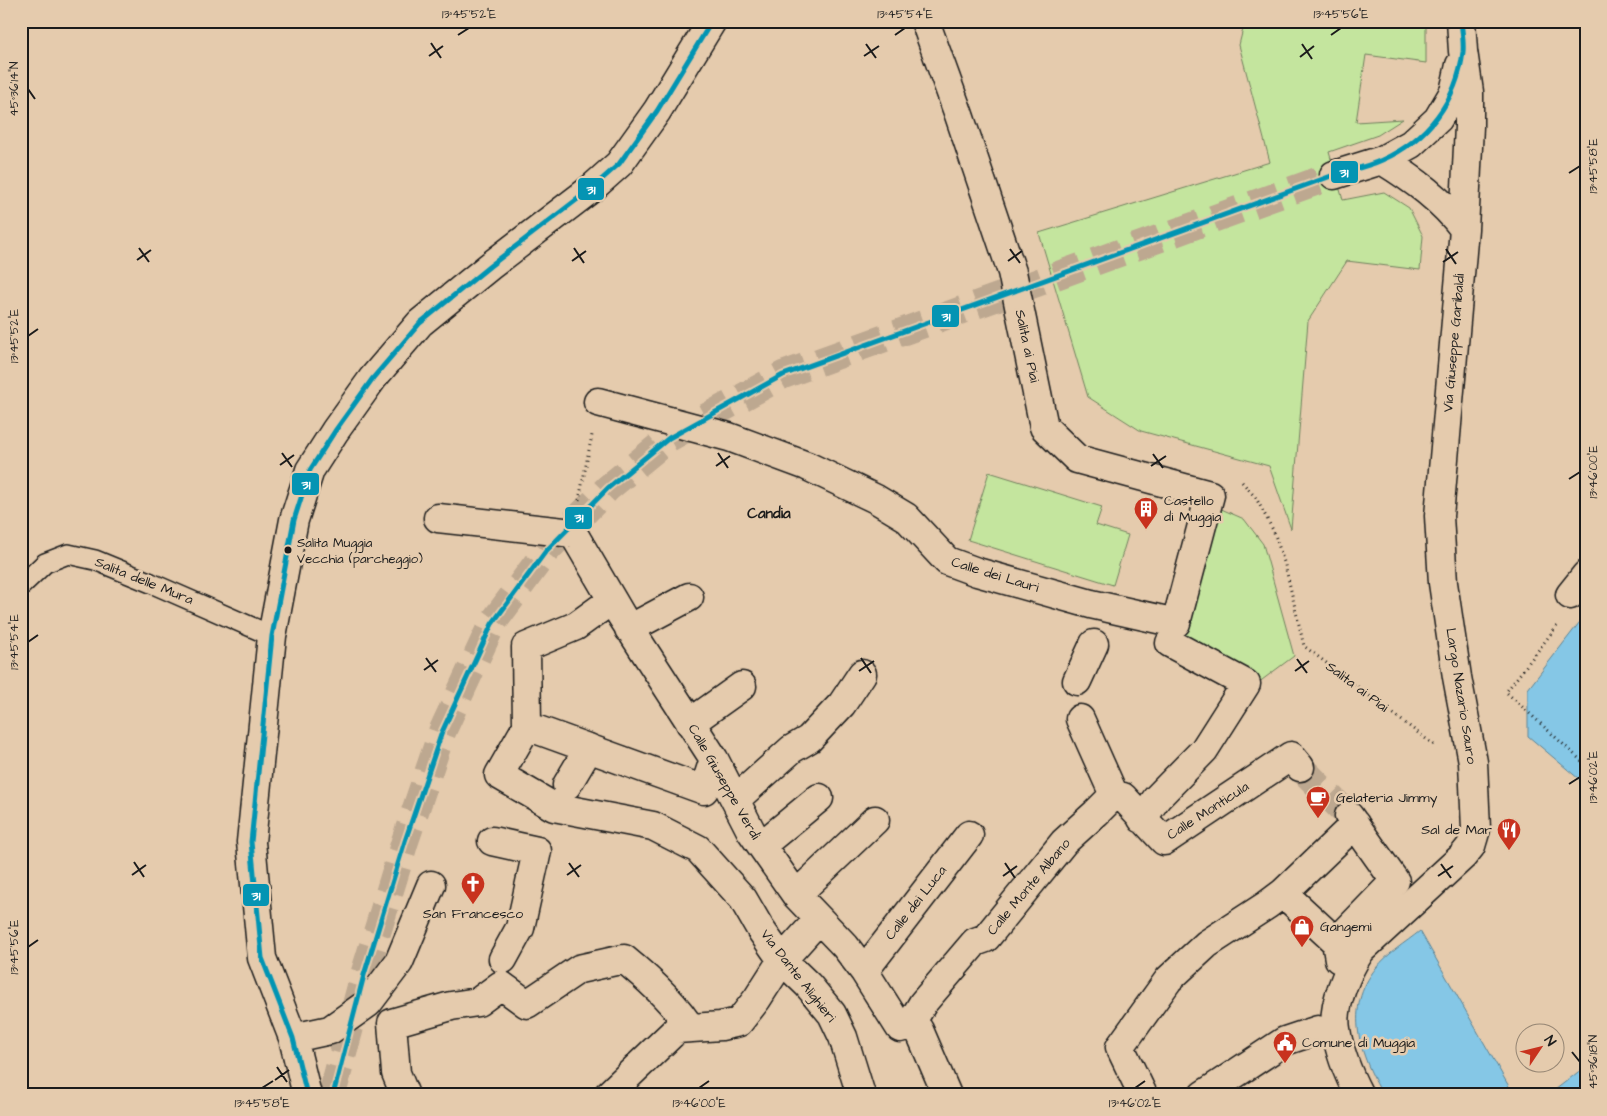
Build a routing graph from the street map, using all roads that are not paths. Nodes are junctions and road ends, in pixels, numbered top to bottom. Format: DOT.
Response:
graph roads {
  1 [pos="712,21"];
  2 [pos="924,21"];
  3 [pos="1461,21"];
  4 [pos="1463,51"];
  5 [pos="1382,160"];
  6 [pos="1334,175"];
  7 [pos="1464,229"];
  8 [pos="598,402"];
  9 [pos="1210,495"];
  10 [pos="1439,516"];
  11 [pos="438,518"];
  12 [pos="21,586"];
  13 [pos="689,596"];
  14 [pos="612,600"];
  15 [pos="1102,624"];
  16 [pos="629,628"];
  17 [pos="272,636"];
  18 [pos="1170,643"];
  19 [pos="862,674"];
  20 [pos="1078,681"];
  21 [pos="742,686"];
  22 [pos="1080,719"];
  23 [pos="690,723"];
  24 [pos="527,726"];
  25 [pos="589,748"];
  26 [pos="714,759"];
  27 [pos="1300,767"];
  28 [pos="567,785"];
  29 [pos="1114,795"];
  30 [pos="818,798"];
  31 [pos="735,800"];
  32 [pos="1142,819"];
  33 [pos="875,820"];
  34 [pos="969,835"];
  35 [pos="492,842"];
  36 [pos="762,846"];
  37 [pos="431,884"];
  38 [pos="796,895"];
  39 [pos="1275,899"];
  40 [pos="819,919"];
  41 [pos="782,960"];
  42 [pos="502,968"];
  43 [pos="864,971"];
  44 [pos="910,1025"];
  45 [pos="690,1028"];
  46 [pos="1318,1030"];
  47 [pos="293,1038"];
  48 [pos="307,1095"];
  49 [pos="404,1095"];
  50 [pos="608,1095"];
  51 [pos="861,1095"];
  52 [pos="947,1095"];
  53 [pos="1143,1095"];
  54 [pos="1203,1095"];
  55 [pos="1359,1095"];
  1 -- 17 [label="street"];
  2 -- 9 [label="street, Salita ai Piai"];
  3 -- 4 [label="street, Via Giuseppe Garibaldi"];
  4 -- 5 [label="street"];
  4 -- 7 [label="street, Via Giuseppe Garibaldi"];
  5 -- 6 [label="street"];
  5 -- 7 [label="street"];
  7 -- 10 [label="street, Via Giuseppe Garibaldi"];
  8 -- 15 [label="street, Calle dei Lauri"];
  9 -- 15 [label="street, Calle dei Lauri"];
  10 -- 55 [label="street, Largo Nazario Sauro"];
  11 -- 14 [label="street, Calle Giuseppe Verdi"];
  12 -- 17 [label="lane, Salita delle Mura"];
  13 -- 16 [label="street"];
  14 -- 16 [label="street, Calle Giuseppe Verdi"];
  14 -- 24 [label="street"];
  15 -- 20 [label="street"];
  16 -- 23 [label="street, Calle Giuseppe Verdi"];
  17 -- 47 [label="street"];
  18 -- 32 [label="street"];
  19 -- 31 [label="street"];
  21 -- 23 [label="street"];
  22 -- 29 [label="street, Calle Monticula"];
  23 -- 26 [label="street, Calle Giuseppe Verdi"];
  24 -- 25 [label="street"];
  24 -- 41 [label="street, Via Dante Alighieri"];
  25 -- 26 [label="street"];
  25 -- 28 [label="street"];
  26 -- 31 [label="street, Calle Giuseppe Verdi"];
  27 -- 32 [label="street, Calle Monticula"];
  29 -- 32 [label="street, Calle Monticula"];
  29 -- 44 [label="street, Calle Monte Albano"];
  30 -- 36 [label="street"];
  31 -- 36 [label="street, Calle Giuseppe Verdi"];
  33 -- 38 [label="street"];
  34 -- 43 [label="street, Calle dei Luca"];
  35 -- 42 [label="street"];
  36 -- 38 [label="street, Calle Giuseppe Verdi"];
  37 -- 47 [label="street"];
  38 -- 40 [label="street, Calle Giuseppe Verdi"];
  39 -- 39 [label="street"];
  39 -- 53 [label="street"];
  40 -- 41 [label="street"];
  40 -- 43 [label="street, Calle Giuseppe Verdi"];
  41 -- 45 [label="street"];
  41 -- 51 [label="street, Via Dante Alighieri"];
  42 -- 45 [label="street"];
  42 -- 49 [label="street"];
  43 -- 44 [label="street, Calle Giuseppe Verdi"];
  44 -- 52 [label="street, Calle Giuseppe Verdi"];
  45 -- 50 [label="street"];
  46 -- 54 [label="street"];
  47 -- 48 [label="street"];
}
